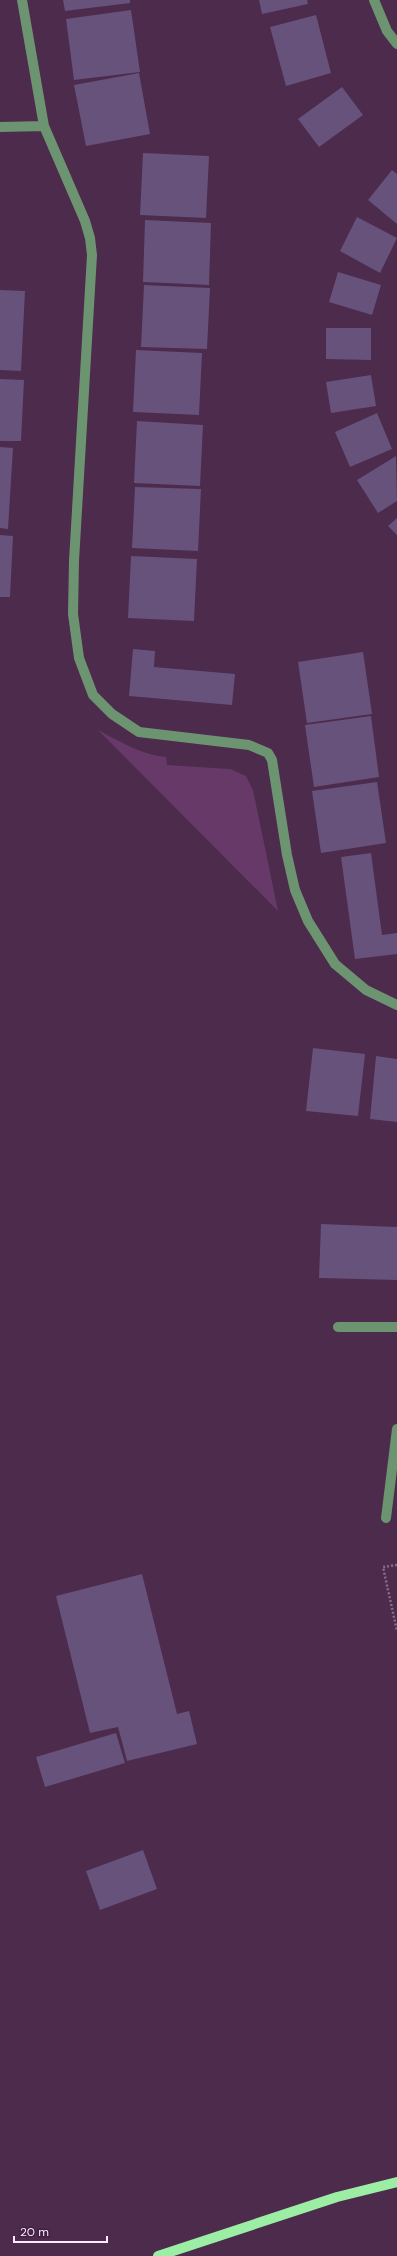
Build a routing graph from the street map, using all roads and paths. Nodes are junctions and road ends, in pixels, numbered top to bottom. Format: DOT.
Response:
graph roads {
  1 [pos="22,0"];
  2 [pos="374,0"];
  3 [pos="397,44"];
  4 [pos="44,126"];
  5 [pos="0,127"];
  6 [pos="397,1005"];
  7 [pos="338,1327"];
  8 [pos="397,1327"];
  9 [pos="397,1429"];
  10 [pos="386,1518"];
  11 [pos="397,1565"];
  12 [pos="397,1631"];
  13 [pos="397,2182"];
  14 [pos="158,2256"];
  1 -- 4 [label="street"];
  2 -- 3 [label="street"];
  4 -- 5 [label="street"];
  4 -- 6 [label="street"];
  7 -- 8 [label="street"];
  9 -- 10 [label="street"];
  11 -- 12 [label="path"];
  13 -- 14 [label="main road"];
}
